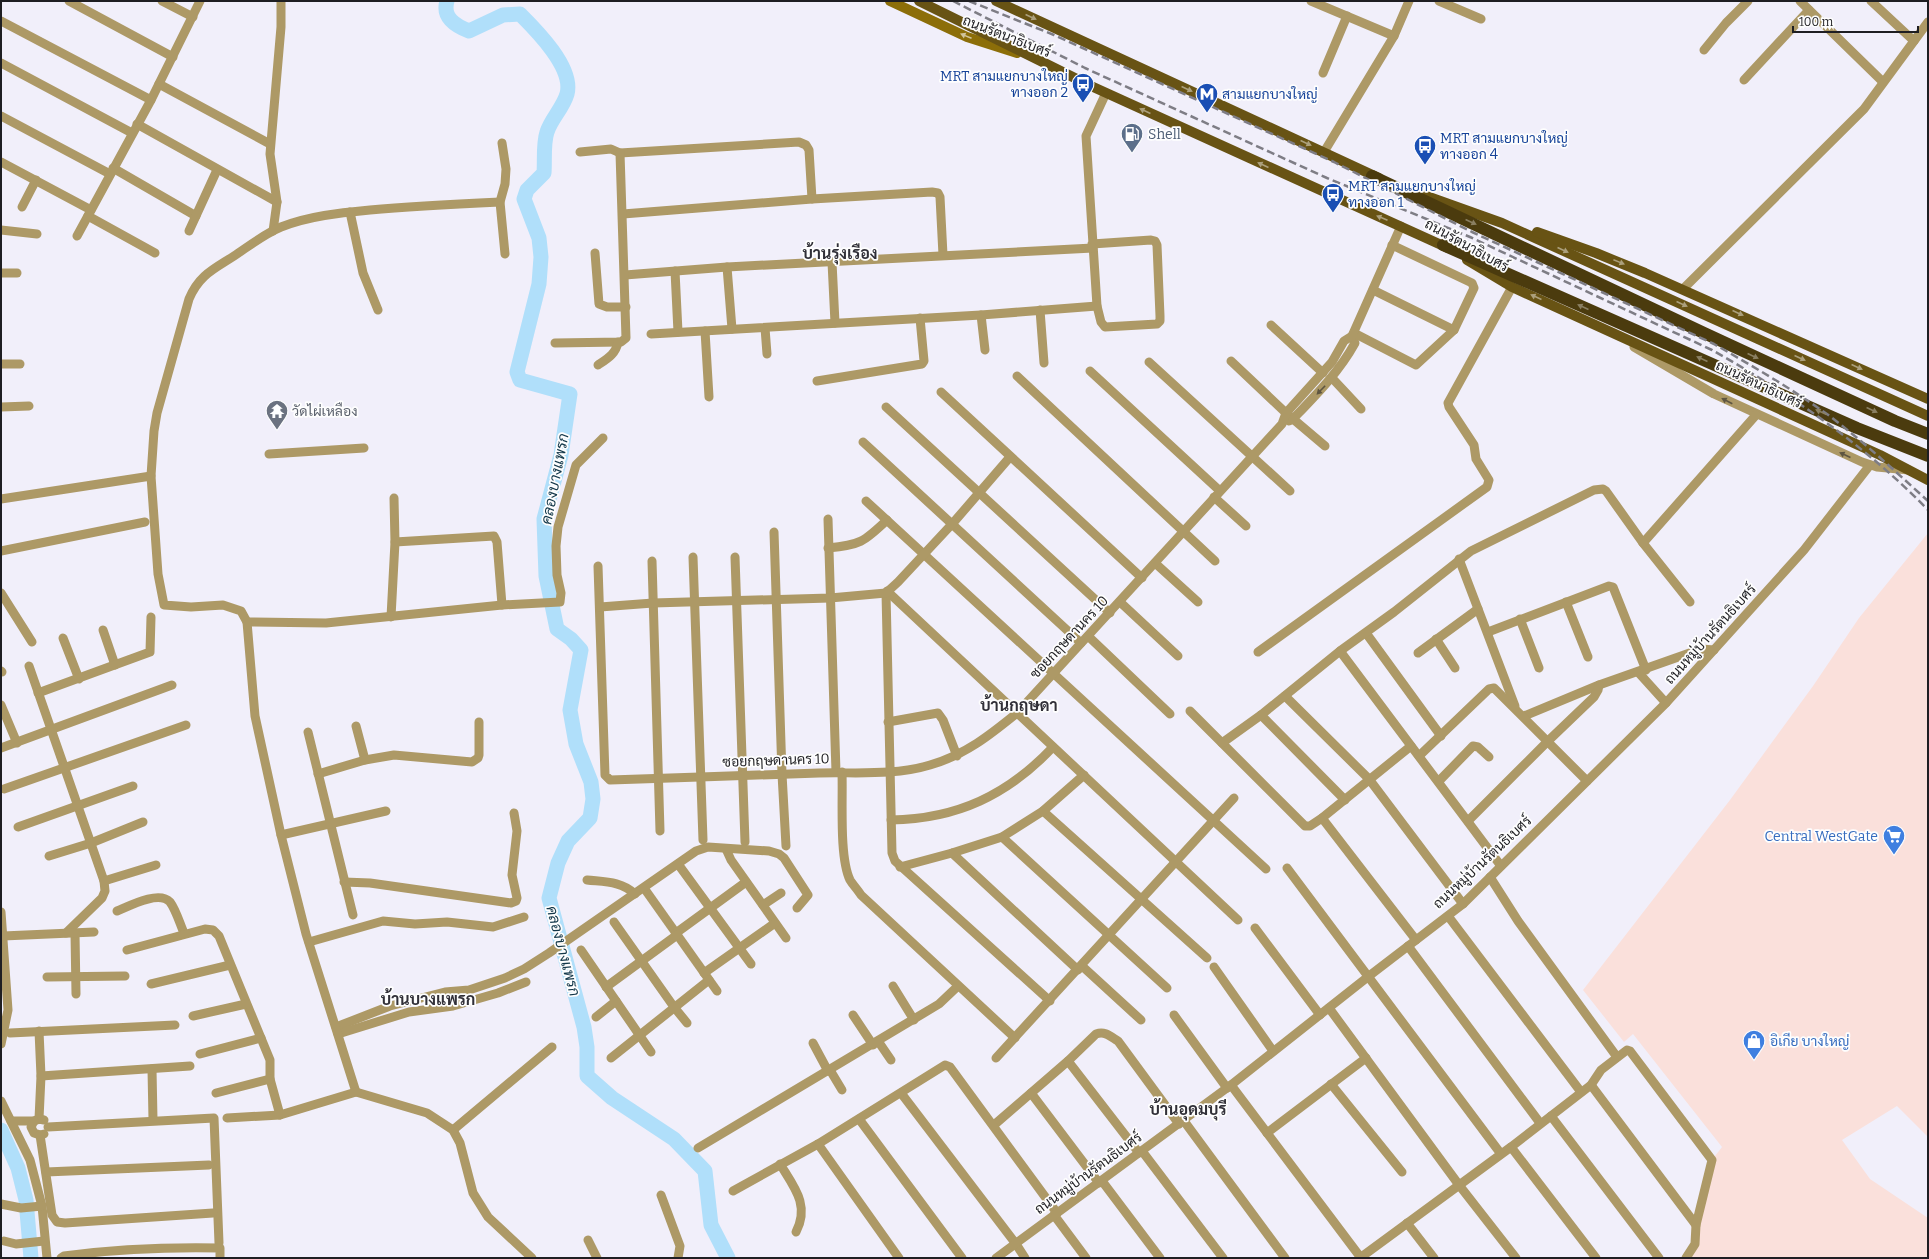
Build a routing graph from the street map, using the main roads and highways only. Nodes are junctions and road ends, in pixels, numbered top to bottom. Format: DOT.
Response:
graph roads {
  1 [pos="890,1"];
  2 [pos="920,1"];
  3 [pos="996,1"];
  4 [pos="1030,57"];
  5 [pos="1372,176"];
  6 [pos="1502,223"];
  7 [pos="1443,245"];
  8 [pos="1928,399"];
  9 [pos="1928,416"];
  10 [pos="1928,434"];
  11 [pos="1928,456"];
  12 [pos="1896,463"];
  13 [pos="1928,474"];
  14 [pos="1928,480"];
  4 -- 1 [label="main road, ถนนรัตนาธิเบศร์, one-way"];
  2 -- 4 [label="main road"];
  3 -- 5 [label="main road, ถนนรัตนาธิเบศร์, one-way"];
  7 -- 4 [label="main road, ถนนรัตนาธิเบศร์, one-way"];
  5 -- 6 [label="main road, ถนนรัตนาธิเบศร์"];
  5 -- 10 [label="highway, one-way"];
  6 -- 8 [label="main road, one-way"];
  6 -- 9 [label="main road, one-way"];
  11 -- 7 [label="highway, one-way"];
  12 -- 7 [label="main road, ถนนรัตนาธิเบศร์, one-way"];
  12 -- 13 [label="main road"];
  12 -- 14 [label="main road"];
}
